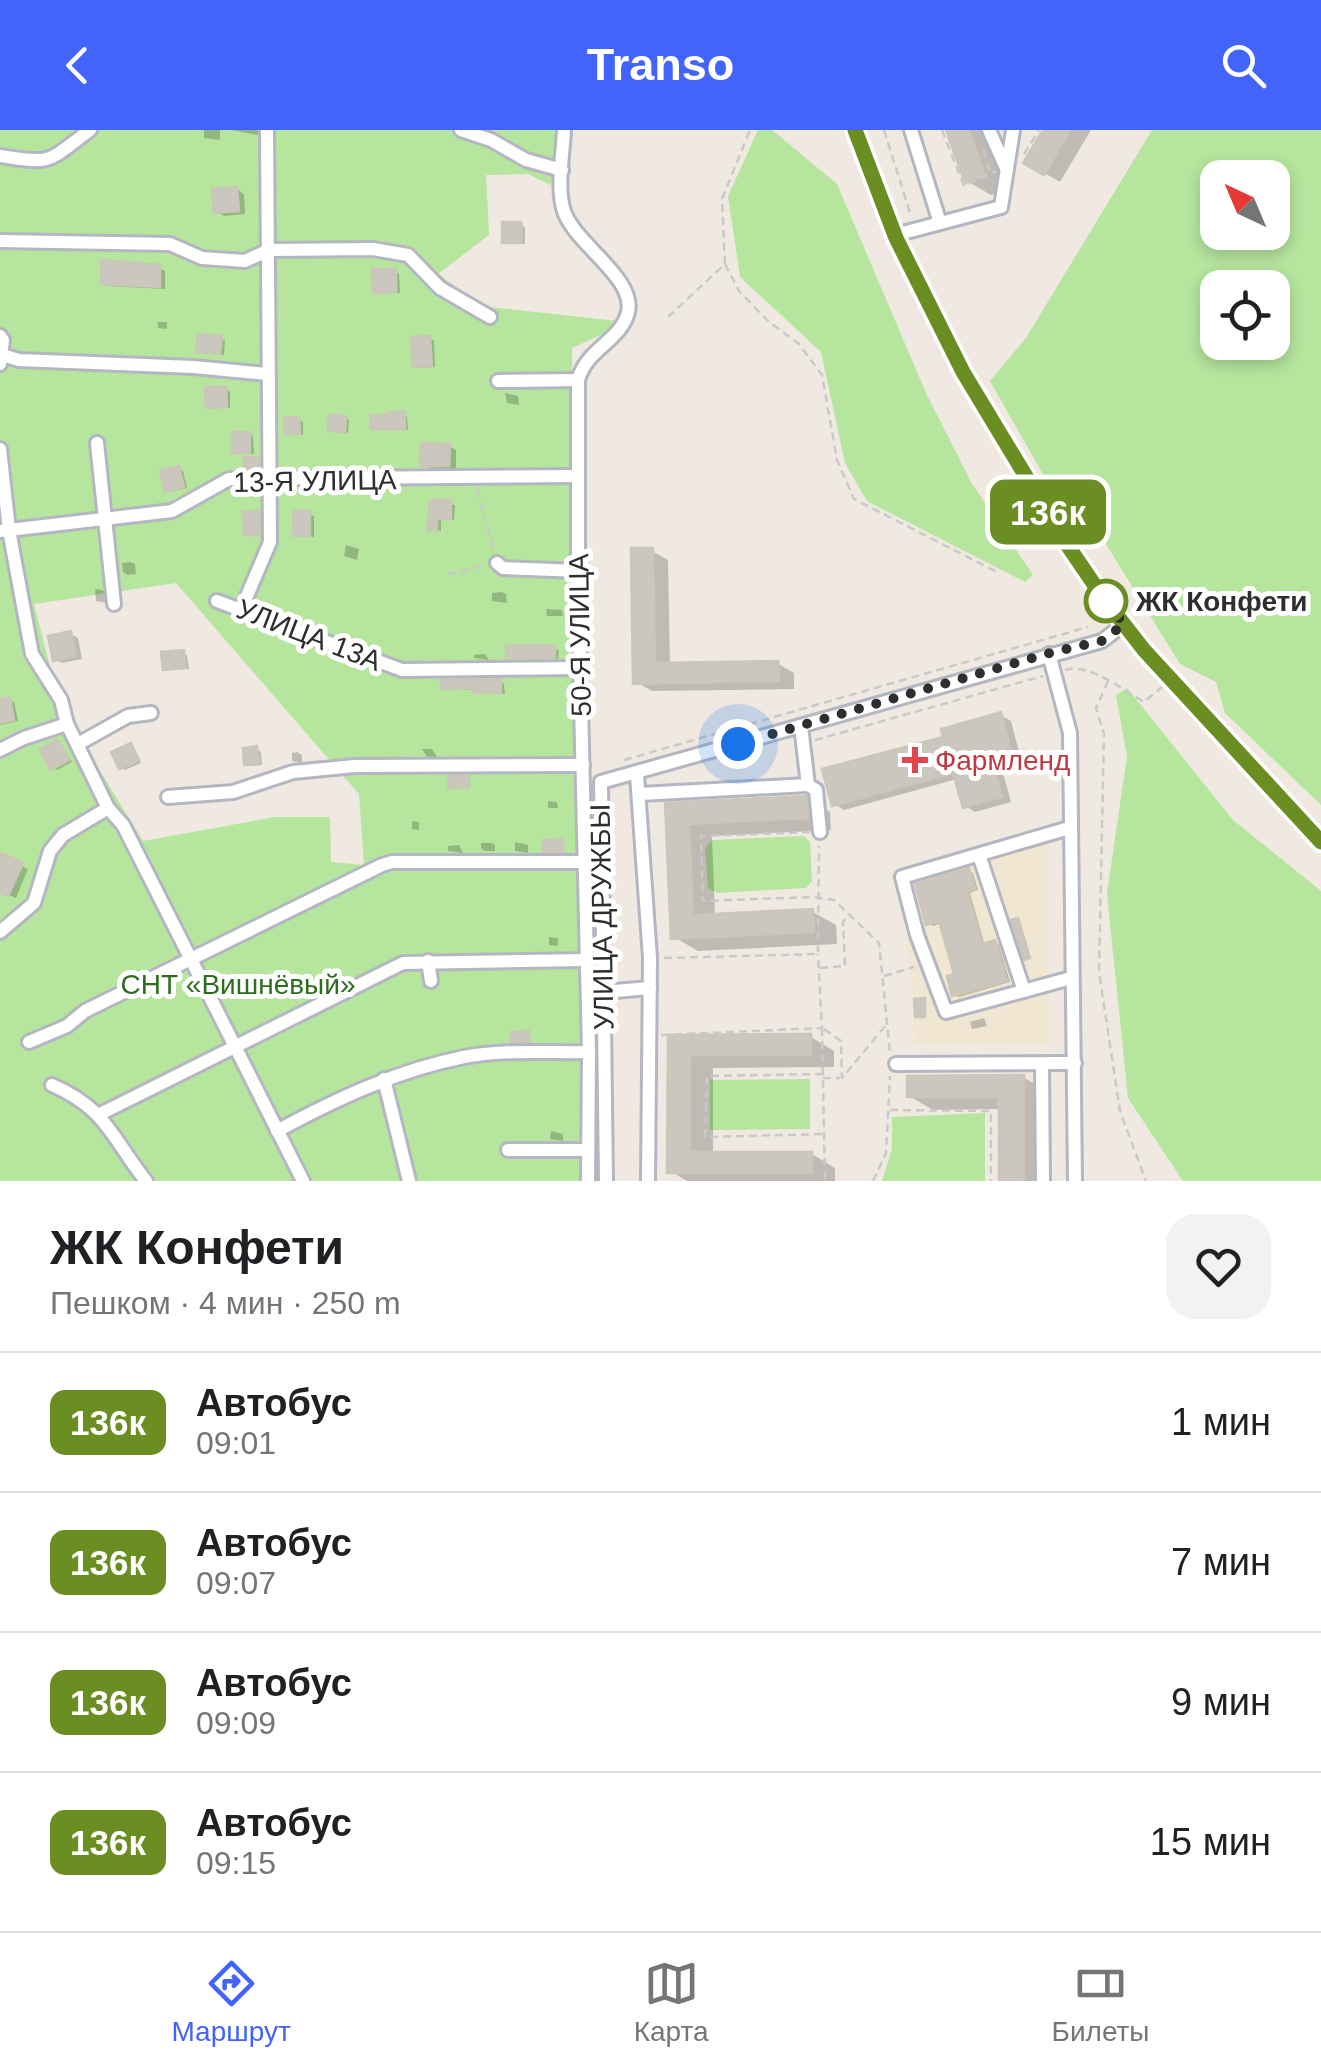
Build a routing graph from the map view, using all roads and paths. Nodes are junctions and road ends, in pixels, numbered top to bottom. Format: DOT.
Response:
graph roads {
  1 [pos="60,130"];
  2 [pos="90,130"];
  3 [pos="267,130"];
  4 [pos="460,130"];
  5 [pos="564,130"];
  6 [pos="750,130"];
  7 [pos="855,130"];
  8 [pos="884,130"];
  9 [pos="911,130"];
  10 [pos="942,130"];
  11 [pos="1013,130"];
  12 [pos="1038,130"];
  13 [pos="985,135"];
  14 [pos="71,144"];
  15 [pos="1026,153"];
  16 [pos="0,156"];
  17 [pos="562,170"];
  18 [pos="1006,171"];
  19 [pos="940,223"];
  20 [pos="916,229"];
  21 [pos="895,235"];
  22 [pos="0,240"];
  23 [pos="269,250"];
  24 [pos="725,264"];
  25 [pos="490,317"];
  26 [pos="668,317"];
  27 [pos="0,336"];
  28 [pos="1,359"];
  29 [pos="267,374"];
  30 [pos="498,380"];
  31 [pos="578,380"];
  32 [pos="96,443"];
  33 [pos="0,449"];
  34 [pos="578,476"];
  35 [pos="272,479"];
  36 [pos="474,479"];
  37 [pos="103,518"];
  38 [pos="5,531"];
  39 [pos="498,563"];
  40 [pos="578,571"];
  41 [pos="999,573"];
  42 [pos="448,574"];
  43 [pos="217,600"];
  44 [pos="114,604"];
  45 [pos="240,610"];
  46 [pos="1124,624"];
  47 [pos="1088,627"];
  48 [pos="1049,654"];
  49 [pos="581,668"];
  50 [pos="1054,673"];
  51 [pos="1171,679"];
  52 [pos="1108,680"];
  53 [pos="151,713"];
  54 [pos="67,724"];
  55 [pos="801,726"];
  56 [pos="805,743"];
  57 [pos="78,744"];
  58 [pos="0,750"];
  59 [pos="624,760"];
  60 [pos="583,765"];
  61 [pos="637,775"];
  62 [pos="808,785"];
  63 [pos="640,794"];
  64 [pos="168,797"];
  65 [pos="108,808"];
  66 [pos="1069,828"];
  67 [pos="820,832"];
  68 [pos="1321,842"];
  69 [pos="978,855"];
  70 [pos="584,862"];
  71 [pos="819,897"];
  72 [pos="850,915"];
  73 [pos="0,932"];
  74 [pos="818,954"];
  75 [pos="650,958"];
  76 [pos="192,959"];
  77 [pos="585,960"];
  78 [pos="428,962"];
  79 [pos="927,963"];
  80 [pos="819,968"];
  81 [pos="882,976"];
  82 [pos="1071,978"];
  83 [pos="431,981"];
  84 [pos="650,988"];
  85 [pos="1024,991"];
  86 [pos="604,992"];
  87 [pos="887,1023"];
  88 [pos="822,1028"];
  89 [pos="650,1035"];
  90 [pos="29,1042"];
  91 [pos="236,1045"];
  92 [pos="589,1052"];
  93 [pos="1075,1062"];
  94 [pos="896,1064"];
  95 [pos="1042,1064"];
  96 [pos="823,1076"];
  97 [pos="842,1078"];
  98 [pos="384,1080"];
  99 [pos="52,1085"];
  100 [pos="888,1110"];
  101 [pos="100,1114"];
  102 [pos="277,1132"];
  103 [pos="824,1134"];
  104 [pos="508,1150"];
  105 [pos="588,1150"];
  106 [pos="301,1180"];
  107 [pos="146,1181"];
  108 [pos="409,1181"];
  109 [pos="588,1181"];
  110 [pos="606,1181"];
  111 [pos="648,1181"];
  112 [pos="825,1181"];
  113 [pos="873,1181"];
  114 [pos="991,1181"];
  115 [pos="1043,1181"];
  116 [pos="1075,1181"];
  117 [pos="1146,1181"];
  1 -- 14 [label="street"];
  2 -- 14 [label="street"];
  3 -- 23 [label="street"];
  4 -- 17 [label="street"];
  5 -- 17 [label="street"];
  6 -- 24 [label="path"];
  7 -- 21 [label="street"];
  8 -- 20 [label="path"];
  9 -- 19 [label="street"];
  10 -- 13 [label="path"];
  11 -- 18 [label="street"];
  12 -- 15 [label="path"];
  13 -- 18 [label="street"];
  14 -- 16 [label="street"];
  17 -- 31 [label="street"];
  18 -- 19 [label="street"];
  19 -- 20 [label="street"];
  20 -- 21 [label="street"];
  21 -- 46 [label="street"];
  22 -- 23 [label="street"];
  23 -- 25 [label="street"];
  23 -- 29 [label="street"];
  24 -- 26 [label="path"];
  24 -- 41 [label="path"];
  27 -- 28 [label="street"];
  28 -- 29 [label="street"];
  29 -- 35 [label="street"];
  30 -- 31 [label="street"];
  31 -- 34 [label="street, 50-Я УЛИЦА"];
  32 -- 37 [label="street"];
  33 -- 38 [label="street"];
  34 -- 36 [label="street, 13-Я УЛИЦА"];
  34 -- 40 [label="street, 50-Я УЛИЦА"];
  35 -- 36 [label="street, 13-Я УЛИЦА"];
  35 -- 37 [label="street, 13-Я УЛИЦА"];
  35 -- 45 [label="street"];
  36 -- 39 [label="path"];
  37 -- 38 [label="street, 13-Я УЛИЦА"];
  37 -- 44 [label="street"];
  38 -- 54 [label="street"];
  39 -- 40 [label="street"];
  39 -- 42 [label="path"];
  40 -- 49 [label="street, 50-Я УЛИЦА"];
  43 -- 45 [label="street, УЛИЦА 13А"];
  45 -- 49 [label="street, УЛИЦА 13А"];
  46 -- 48 [label="street, УЛИЦА ДРУЖБЫ"];
  46 -- 51 [label="street"];
  47 -- 59 [label="path"];
  48 -- 50 [label="street"];
  48 -- 55 [label="street, УЛИЦА ДРУЖБЫ"];
  49 -- 60 [label="street, 50-Я УЛИЦА"];
  50 -- 52 [label="path"];
  50 -- 56 [label="path"];
  50 -- 66 [label="street"];
  51 -- 52 [label="path"];
  51 -- 68 [label="street"];
  52 -- 117 [label="path"];
  53 -- 57 [label="street"];
  54 -- 57 [label="street"];
  54 -- 58 [label="street"];
  55 -- 56 [label="street"];
  55 -- 61 [label="street, УЛИЦА ДРУЖБЫ"];
  56 -- 62 [label="street"];
  57 -- 65 [label="street"];
  60 -- 64 [label="street"];
  60 -- 70 [label="street, 50-Я УЛИЦА"];
  61 -- 63 [label="street"];
  61 -- 86 [label="street, УЛИЦА ДРУЖБЫ"];
  62 -- 63 [label="street"];
  62 -- 67 [label="street"];
  63 -- 75 [label="street"];
  65 -- 73 [label="street"];
  65 -- 76 [label="street"];
  66 -- 69 [label="street"];
  66 -- 82 [label="street"];
  67 -- 71 [label="path"];
  67 -- 71 [label="path"];
  69 -- 79 [label="street"];
  69 -- 85 [label="street"];
  70 -- 76 [label="street"];
  70 -- 77 [label="street, 50-Я УЛИЦА"];
  71 -- 72 [label="path"];
  71 -- 74 [label="path"];
  72 -- 80 [label="path"];
  72 -- 81 [label="path"];
  74 -- 75 [label="path"];
  74 -- 80 [label="path"];
  75 -- 84 [label="street"];
  76 -- 90 [label="street"];
  76 -- 91 [label="street"];
  77 -- 78 [label="street"];
  77 -- 92 [label="street, 50-Я УЛИЦА"];
  78 -- 83 [label="street"];
  78 -- 91 [label="street"];
  79 -- 81 [label="path"];
  79 -- 85 [label="street"];
  80 -- 88 [label="path"];
  81 -- 87 [label="path"];
  82 -- 85 [label="street"];
  82 -- 93 [label="street"];
  84 -- 86 [label="street"];
  84 -- 89 [label="street"];
  86 -- 110 [label="street, УЛИЦА ДРУЖБЫ"];
  87 -- 97 [label="path"];
  87 -- 100 [label="path"];
  88 -- 89 [label="path"];
  88 -- 96 [label="path"];
  88 -- 97 [label="path"];
  89 -- 111 [label="street"];
  91 -- 101 [label="street"];
  91 -- 102 [label="street"];
  92 -- 98 [label="street"];
  92 -- 105 [label="street, 50-Я УЛИЦА"];
  93 -- 95 [label="street"];
  93 -- 116 [label="street"];
  94 -- 95 [label="street"];
  95 -- 115 [label="street"];
  96 -- 97 [label="path"];
  96 -- 103 [label="path"];
  96 -- 103 [label="path"];
  98 -- 102 [label="street"];
  98 -- 108 [label="street"];
  99 -- 101 [label="street"];
  100 -- 113 [label="path"];
  100 -- 114 [label="path"];
  101 -- 107 [label="street"];
  102 -- 106 [label="street"];
  103 -- 112 [label="path"];
  104 -- 105 [label="street"];
  105 -- 109 [label="street, 50-Я УЛИЦА"];
}
